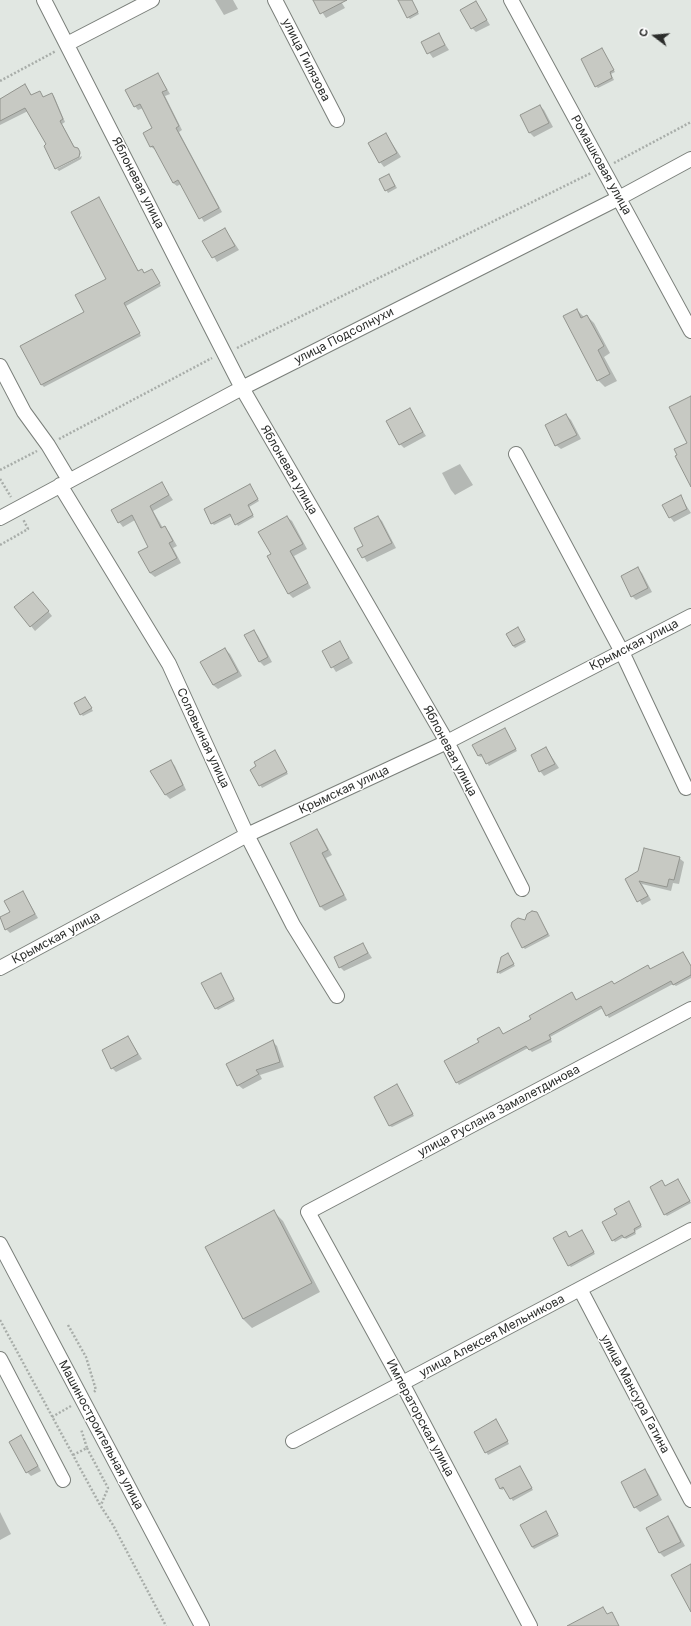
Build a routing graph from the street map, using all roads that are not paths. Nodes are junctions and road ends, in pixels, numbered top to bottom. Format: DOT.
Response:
graph roads {
  1 [pos="44,0"];
  2 [pos="152,0"];
  3 [pos="275,0"];
  4 [pos="511,0"];
  5 [pos="67,44"];
  6 [pos="337,120"];
  7 [pos="691,159"];
  8 [pos="619,198"];
  9 [pos="691,331"];
  10 [pos="0,366"];
  11 [pos="242,388"];
  12 [pos="516,454"];
  13 [pos="65,483"];
  14 [pos="0,518"];
  15 [pos="691,616"];
  16 [pos="622,652"];
  17 [pos="447,742"];
  18 [pos="686,788"];
  19 [pos="247,835"];
  20 [pos="522,889"];
  21 [pos="0,968"];
  22 [pos="337,996"];
  23 [pos="691,1010"];
  24 [pos="308,1212"];
  25 [pos="691,1230"];
  26 [pos="0,1244"];
  27 [pos="580,1289"];
  28 [pos="0,1359"];
  29 [pos="402,1383"];
  30 [pos="293,1441"];
  31 [pos="63,1480"];
  32 [pos="691,1500"];
  33 [pos="202,1626"];
  34 [pos="530,1626"];
  1 -- 5 [label="street, Яблоневая улица"];
  2 -- 5 [label="street"];
  3 -- 6 [label="street, улица Гилязова"];
  4 -- 8 [label="street, Ромашковая улица"];
  5 -- 11 [label="street, Яблоневая улица"];
  7 -- 8 [label="street, улица Подсолнухи"];
  8 -- 9 [label="street, Ромашковая улица"];
  8 -- 11 [label="street, улица Подсолнухи"];
  10 -- 13 [label="street, Соловьиная улица"];
  11 -- 13 [label="street, улица Подсолнухи"];
  11 -- 17 [label="street, Яблоневая улица"];
  12 -- 16 [label="street"];
  13 -- 14 [label="street, улица Подсолнухи"];
  13 -- 19 [label="street, Соловьиная улица"];
  15 -- 16 [label="street, Крымская улица"];
  16 -- 17 [label="street, Крымская улица"];
  16 -- 18 [label="street"];
  17 -- 19 [label="street, Крымская улица"];
  17 -- 20 [label="street, Яблоневая улица"];
  19 -- 21 [label="street, Крымская улица"];
  19 -- 22 [label="street, Соловьиная улица"];
  23 -- 24 [label="street, улица Руслана Замалетдинова"];
  24 -- 29 [label="street, Императорская улица"];
  25 -- 27 [label="street, улица Алексея Мельникова"];
  26 -- 33 [label="street, Машиностроительная улица"];
  27 -- 29 [label="street, улица Алексея Мельникова"];
  27 -- 32 [label="street, улица Мансура Гатина"];
  28 -- 31 [label="street"];
  29 -- 30 [label="street, улица Алексея Мельникова"];
  29 -- 34 [label="street, Императорская улица"];
}
